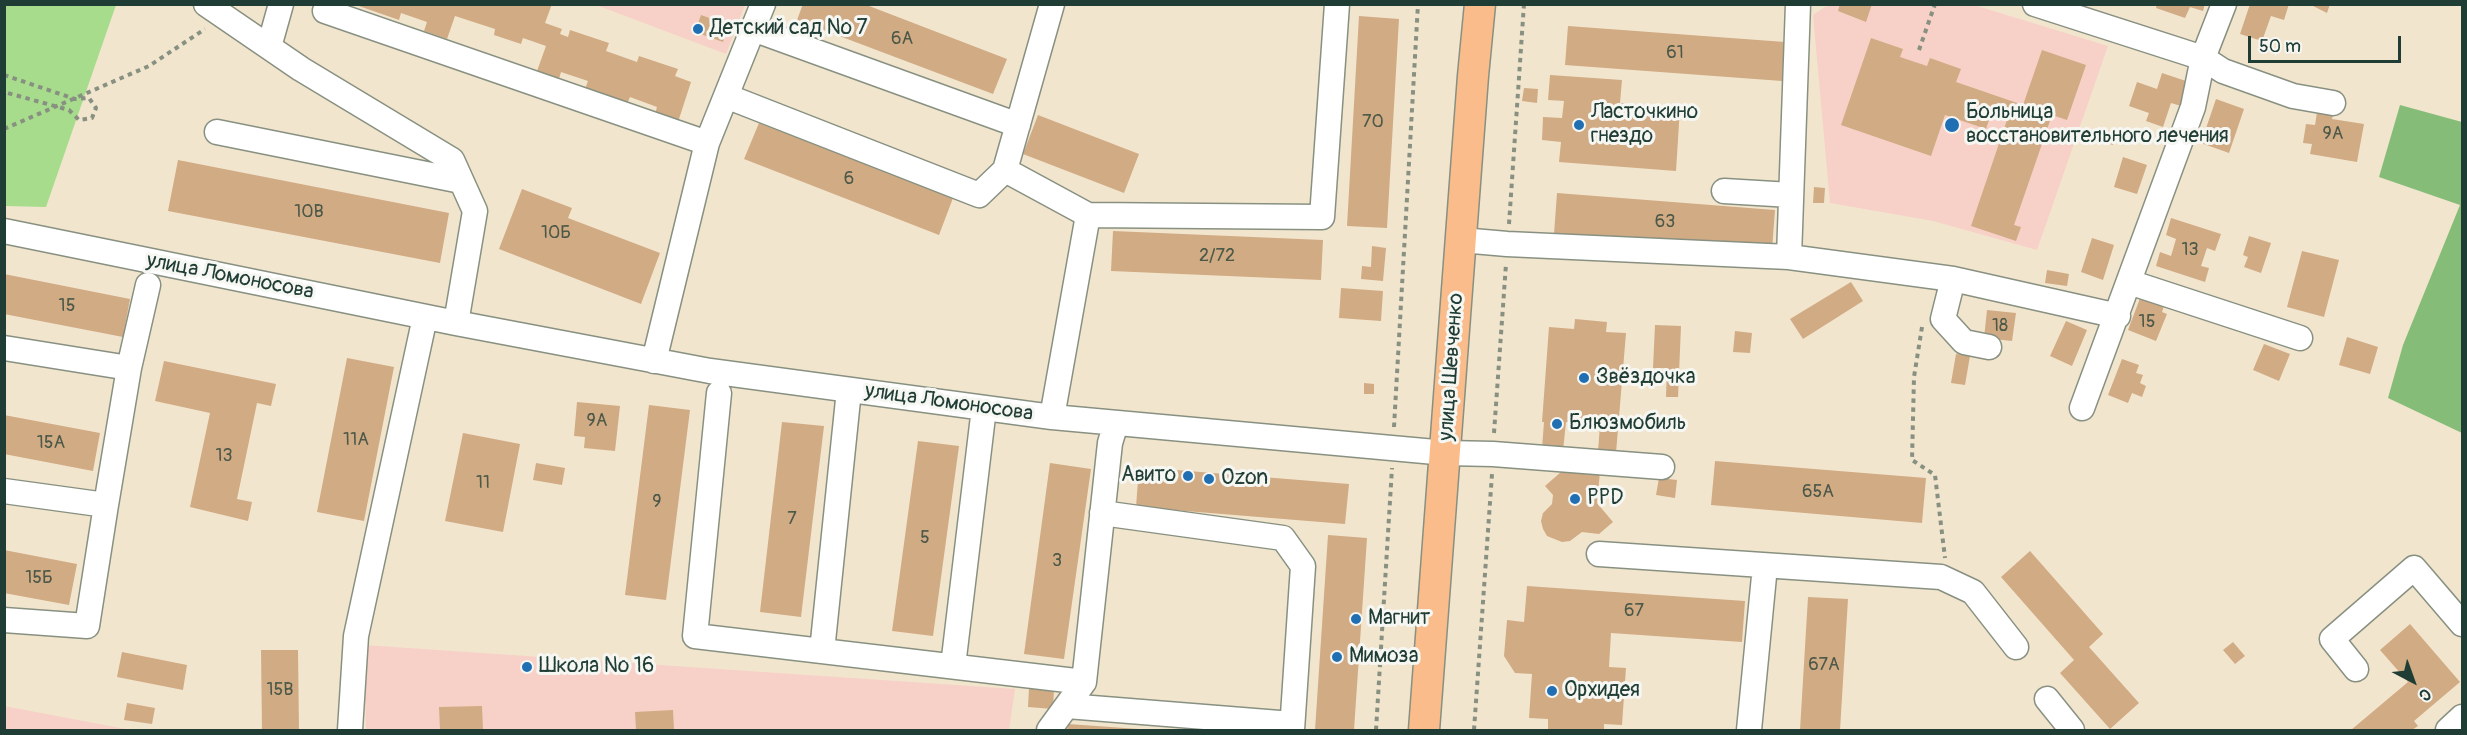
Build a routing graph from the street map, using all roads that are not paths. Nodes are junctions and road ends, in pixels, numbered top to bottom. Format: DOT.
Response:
graph roads {
  1 [pos="281,4"];
  2 [pos="763,4"];
  3 [pos="1052,4"];
  4 [pos="1337,4"];
  5 [pos="1798,4"];
  6 [pos="2035,4"];
  7 [pos="2224,4"];
  8 [pos="1476,6"];
  9 [pos="215,11"];
  10 [pos="326,11"];
  11 [pos="753,29"];
  12 [pos="269,47"];
  13 [pos="2203,58"];
  14 [pos="726,96"];
  15 [pos="2333,103"];
  16 [pos="1018,125"];
  17 [pos="217,132"];
  18 [pos="707,143"];
  19 [pos="1005,170"];
  20 [pos="461,181"];
  21 [pos="1724,191"];
  22 [pos="1791,195"];
  23 [pos="1088,215"];
  24 [pos="4,231"];
  25 [pos="1461,240"];
  26 [pos="1790,257"];
  27 [pos="1953,279"];
  28 [pos="2129,282"];
  29 [pos="148,285"];
  30 [pos="2118,316"];
  31 [pos="425,317"];
  32 [pos="456,323"];
  33 [pos="2300,338"];
  34 [pos="1989,347"];
  35 [pos="4,348"];
  36 [pos="654,361"];
  37 [pos="129,368"];
  38 [pos="849,390"];
  39 [pos="719,393"];
  40 [pos="984,408"];
  41 [pos="2082,408"];
  42 [pos="1052,417"];
  43 [pos="1116,423"];
  44 [pos="1446,453"];
  45 [pos="1662,467"];
  46 [pos="4,491"];
  47 [pos="106,505"];
  48 [pos="1102,513"];
  49 [pos="1599,554"];
  50 [pos="1765,566"];
  51 [pos="4,620"];
  52 [pos="2463,624"];
  53 [pos="2016,647"];
  54 [pos="822,651"];
  55 [pos="953,666"];
  56 [pos="2356,669"];
  57 [pos="1084,682"];
  58 [pos="2047,699"];
  59 [pos="1067,706"];
  60 [pos="2463,717"];
  61 [pos="1292,727"];
  62 [pos="351,730"];
  63 [pos="1049,730"];
  64 [pos="1424,730"];
  65 [pos="1749,730"];
  66 [pos="2072,730"];
  67 [pos="2448,730"];
  1 -- 12 [label="street"];
  2 -- 11 [label="street"];
  3 -- 16 [label="street"];
  4 -- 23 [label="street"];
  5 -- 22 [label="street"];
  6 -- 13 [label="street"];
  7 -- 13 [label="street"];
  8 -- 25 [label="main road, улица Шевченко"];
  9 -- 12 [label="street"];
  10 -- 18 [label="street"];
  11 -- 14 [label="street"];
  11 -- 16 [label="street"];
  12 -- 20 [label="street"];
  13 -- 15 [label="street"];
  13 -- 28 [label="street"];
  14 -- 18 [label="street"];
  14 -- 19 [label="street"];
  16 -- 19 [label="street"];
  17 -- 20 [label="street"];
  18 -- 36 [label="street"];
  19 -- 23 [label="street"];
  20 -- 32 [label="street"];
  21 -- 22 [label="street"];
  22 -- 26 [label="street"];
  23 -- 42 [label="street"];
  24 -- 31 [label="street, улица Ломоносова"];
  25 -- 26 [label="street"];
  25 -- 44 [label="main road, улица Шевченко"];
  26 -- 27 [label="street"];
  27 -- 30 [label="street"];
  27 -- 34 [label="street"];
  28 -- 30 [label="street"];
  28 -- 33 [label="street"];
  29 -- 37 [label="street"];
  30 -- 41 [label="street"];
  31 -- 32 [label="street, улица Ломоносова"];
  31 -- 62 [label="street"];
  32 -- 36 [label="street, улица Ломоносова"];
  35 -- 37 [label="street"];
  36 -- 38 [label="street, улица Ломоносова"];
  37 -- 47 [label="street"];
  38 -- 40 [label="street, улица Ломоносова"];
  38 -- 54 [label="street"];
  39 -- 54 [label="street"];
  40 -- 42 [label="street, улица Ломоносова"];
  40 -- 55 [label="street"];
  42 -- 43 [label="street, улица Ломоносова"];
  43 -- 44 [label="street, улица Ломоносова"];
  43 -- 48 [label="street"];
  44 -- 45 [label="street, улица Ломоносова"];
  44 -- 64 [label="main road, улица Шевченко"];
  46 -- 47 [label="street"];
  47 -- 51 [label="street"];
  48 -- 57 [label="street"];
  48 -- 61 [label="street"];
  49 -- 50 [label="street"];
  50 -- 53 [label="street"];
  50 -- 65 [label="street"];
  52 -- 56 [label="street"];
  54 -- 55 [label="street"];
  55 -- 57 [label="street"];
  57 -- 59 [label="street"];
  58 -- 66 [label="street"];
  59 -- 61 [label="street"];
  59 -- 63 [label="street"];
  60 -- 67 [label="street"];
}
